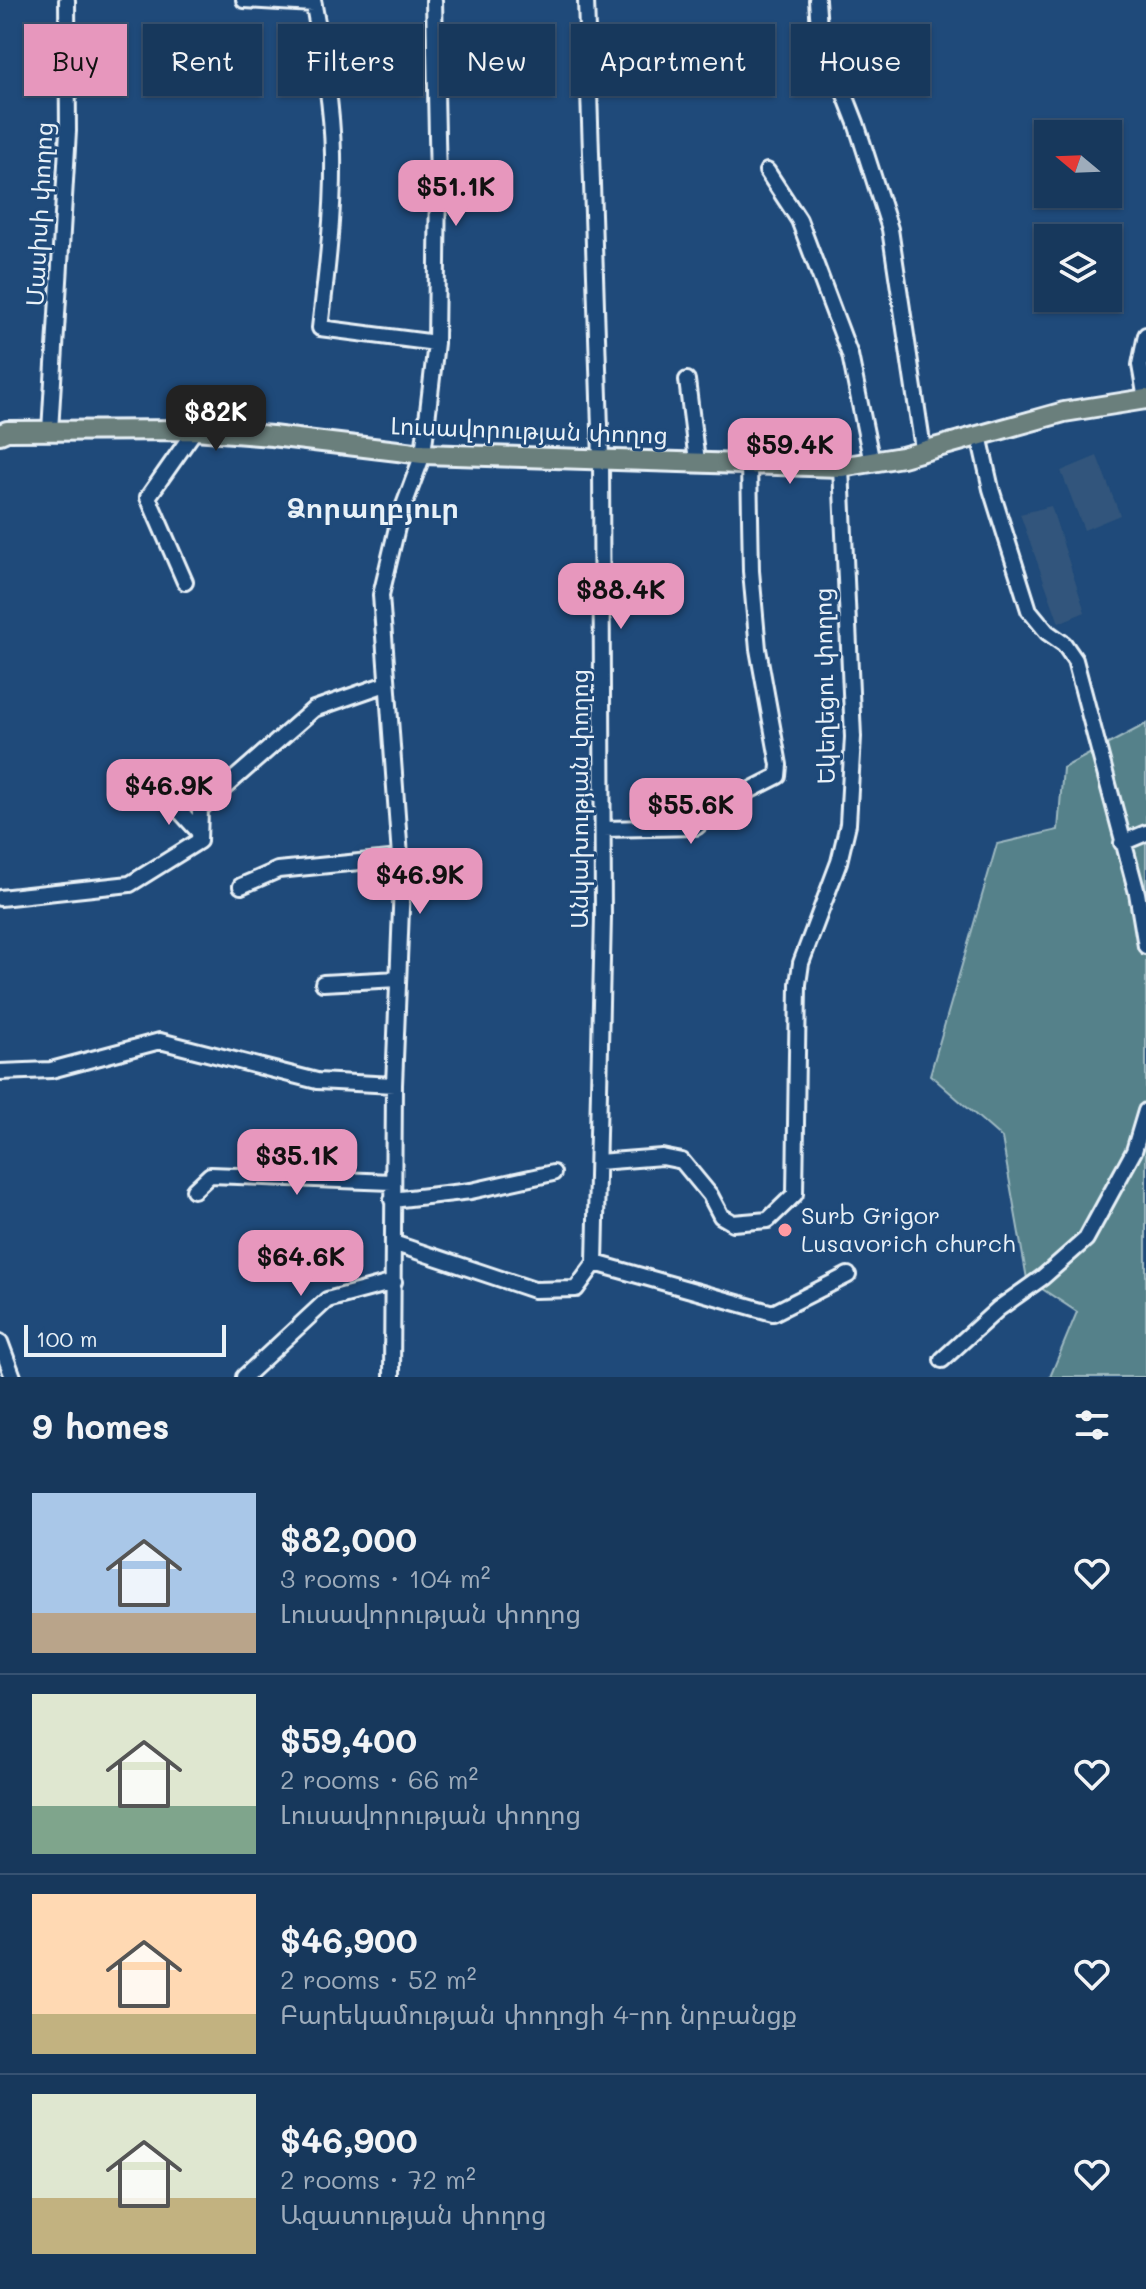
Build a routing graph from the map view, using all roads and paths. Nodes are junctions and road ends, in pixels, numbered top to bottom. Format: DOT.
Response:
graph roads {
  1 [pos="67,0"];
  2 [pos="244,0"];
  3 [pos="434,0"];
  4 [pos="586,0"];
  5 [pos="817,0"];
  6 [pos="314,2"];
  7 [pos="767,171"];
  8 [pos="1146,335"];
  9 [pos="436,343"];
  10 [pos="687,380"];
  11 [pos="1146,399"];
  12 [pos="195,430"];
  13 [pos="50,431"];
  14 [pos="0,434"];
  15 [pos="979,435"];
  16 [pos="923,449"];
  17 [pos="423,454"];
  18 [pos="601,459"];
  19 [pos="697,461"];
  20 [pos="749,463"];
  21 [pos="872,463"];
  22 [pos="841,467"];
  23 [pos="185,582"];
  24 [pos="386,684"];
  25 [pos="166,796"];
  26 [pos="603,829"];
  27 [pos="199,832"];
  28 [pos="1146,833"];
  29 [pos="1122,843"];
  30 [pos="400,858"];
  31 [pos="241,886"];
  32 [pos="0,898"];
  33 [pos="1146,946"];
  34 [pos="398,979"];
  35 [pos="323,983"];
  36 [pos="0,1072"];
  37 [pos="394,1085"];
  38 [pos="1146,1111"];
  39 [pos="598,1162"];
  40 [pos="553,1173"];
  41 [pos="392,1182"];
  42 [pos="194,1190"];
  43 [pos="392,1200"];
  44 [pos="393,1243"];
  45 [pos="595,1263"];
  46 [pos="848,1275"];
  47 [pos="394,1282"];
  48 [pos="0,1342"];
  49 [pos="942,1360"];
  50 [pos="13,1377"];
  51 [pos="244,1377"];
  52 [pos="392,1377"];
  1 -- 13 [label="street, Մասիսի փողոց"];
  2 -- 6 [label="street"];
  3 -- 9 [label="street"];
  4 -- 18 [label="street, Անկախության փողոց"];
  5 -- 16 [label="street"];
  6 -- 9 [label="street"];
  7 -- 21 [label="street"];
  8 -- 11 [label="street"];
  9 -- 17 [label="street"];
  10 -- 19 [label="street"];
  11 -- 15 [label="main road, Լուսավորության փողոց"];
  12 -- 13 [label="main road, Լուսավորության փողոց"];
  12 -- 17 [label="main road, Լուսավորության փողոց"];
  12 -- 23 [label="street"];
  13 -- 14 [label="main road, Լուսավորության փողոց"];
  15 -- 16 [label="main road, Լուսավորության փողոց"];
  15 -- 29 [label="street"];
  16 -- 21 [label="main road, Լուսավորության փողոց"];
  17 -- 18 [label="main road, Լուսավորության փողոց"];
  17 -- 24 [label="street"];
  18 -- 19 [label="main road, Լուսավորության փողոց"];
  18 -- 26 [label="street, Անկախության փողոց"];
  19 -- 20 [label="main road, Լուսավորության փողոց"];
  20 -- 22 [label="main road, Լուսավորության փողոց"];
  20 -- 26 [label="street"];
  21 -- 22 [label="main road, Լուսավորության փողոց"];
  22 -- 39 [label="street, Եկեղեցու փողոց"];
  24 -- 27 [label="street"];
  24 -- 30 [label="street"];
  25 -- 27 [label="street"];
  26 -- 39 [label="street, Անկախության փողոց"];
  27 -- 32 [label="street"];
  28 -- 29 [label="street"];
  29 -- 33 [label="street"];
  30 -- 31 [label="street"];
  30 -- 34 [label="street"];
  34 -- 35 [label="street"];
  34 -- 37 [label="street"];
  36 -- 37 [label="street"];
  37 -- 41 [label="street"];
  38 -- 49 [label="street"];
  39 -- 45 [label="street, Անկախության փողոց"];
  40 -- 43 [label="street"];
  41 -- 42 [label="street"];
  41 -- 43 [label="street"];
  43 -- 44 [label="street"];
  44 -- 45 [label="street"];
  44 -- 47 [label="street"];
  45 -- 46 [label="street"];
  47 -- 51 [label="street"];
  47 -- 52 [label="street"];
  48 -- 50 [label="street"];
}
